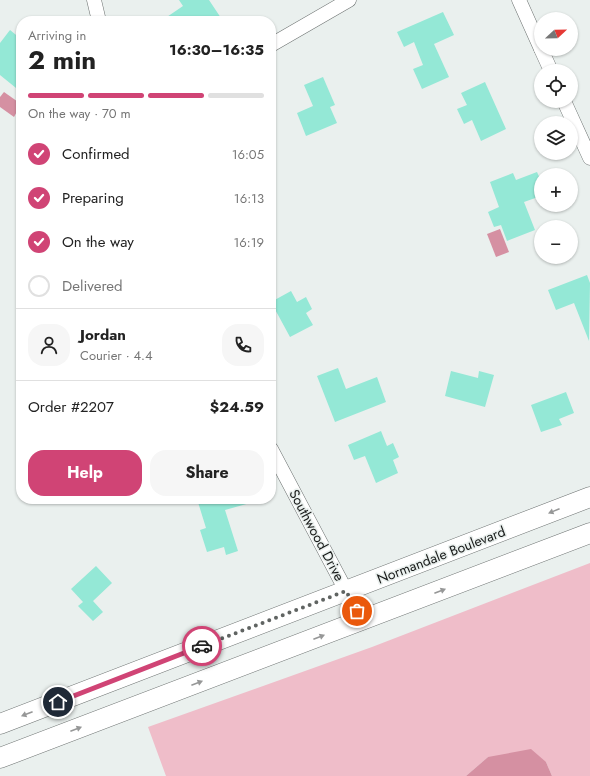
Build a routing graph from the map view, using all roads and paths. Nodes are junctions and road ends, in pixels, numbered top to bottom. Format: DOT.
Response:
graph roads {
  1 [pos="94,0"];
  2 [pos="349,0"];
  3 [pos="519,0"];
  4 [pos="98,16"];
  5 [pos="534,33"];
  6 [pos="276,42"];
  7 [pos="567,108"];
  8 [pos="590,158"];
  9 [pos="276,458"];
  10 [pos="590,497"];
  11 [pos="590,533"];
  12 [pos="346,591"];
  13 [pos="362,621"];
  14 [pos="0,724"];
  15 [pos="0,758"];
  1 -- 4 [label="street"];
  2 -- 6 [label="street"];
  3 -- 5 [label="street"];
  7 -- 8 [label="street"];
  9 -- 12 [label="street, Southwood Drive"];
  10 -- 12 [label="main road, Normandale Boulevard, one-way"];
  13 -- 11 [label="main road, one-way"];
  12 -- 13 [label="street, Southwood Drive"];
  12 -- 14 [label="main road, Normandale Boulevard, one-way"];
  15 -- 13 [label="main road, one-way"];
}
